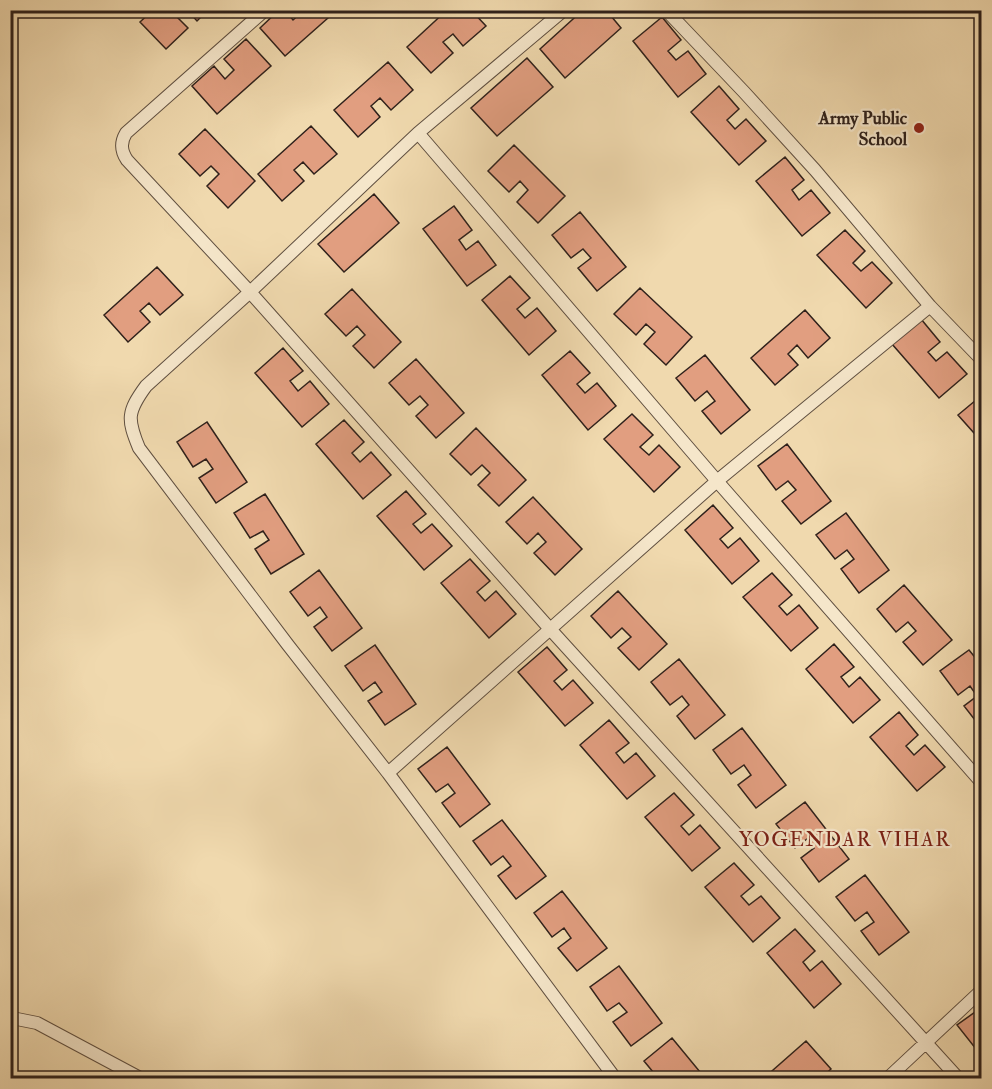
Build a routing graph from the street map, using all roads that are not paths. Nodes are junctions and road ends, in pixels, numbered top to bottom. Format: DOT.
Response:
graph roads {
  1 [pos="265,10"];
  2 [pos="564,10"];
  3 [pos="666,10"];
  4 [pos="418,133"];
  5 [pos="250,292"];
  6 [pos="930,306"];
  7 [pos="981,360"];
  8 [pos="717,481"];
  9 [pos="550,629"];
  10 [pos="388,773"];
  11 [pos="981,783"];
  12 [pos="981,990"];
  13 [pos="10,1020"];
  14 [pos="926,1043"];
  15 [pos="140,1078"];
  16 [pos="615,1078"];
  17 [pos="888,1078"];
  18 [pos="958,1078"];
  1 -- 5 [label="lane"];
  2 -- 4 [label="lane"];
  3 -- 6 [label="lane"];
  4 -- 5 [label="lane"];
  4 -- 8 [label="lane"];
  5 -- 9 [label="lane"];
  5 -- 10 [label="lane"];
  6 -- 7 [label="lane"];
  6 -- 8 [label="lane"];
  8 -- 9 [label="lane"];
  8 -- 11 [label="lane"];
  9 -- 10 [label="lane"];
  9 -- 14 [label="lane"];
  10 -- 16 [label="lane"];
  12 -- 14 [label="lane"];
  13 -- 15 [label="lane"];
  14 -- 17 [label="lane"];
  14 -- 18 [label="lane"];
}
